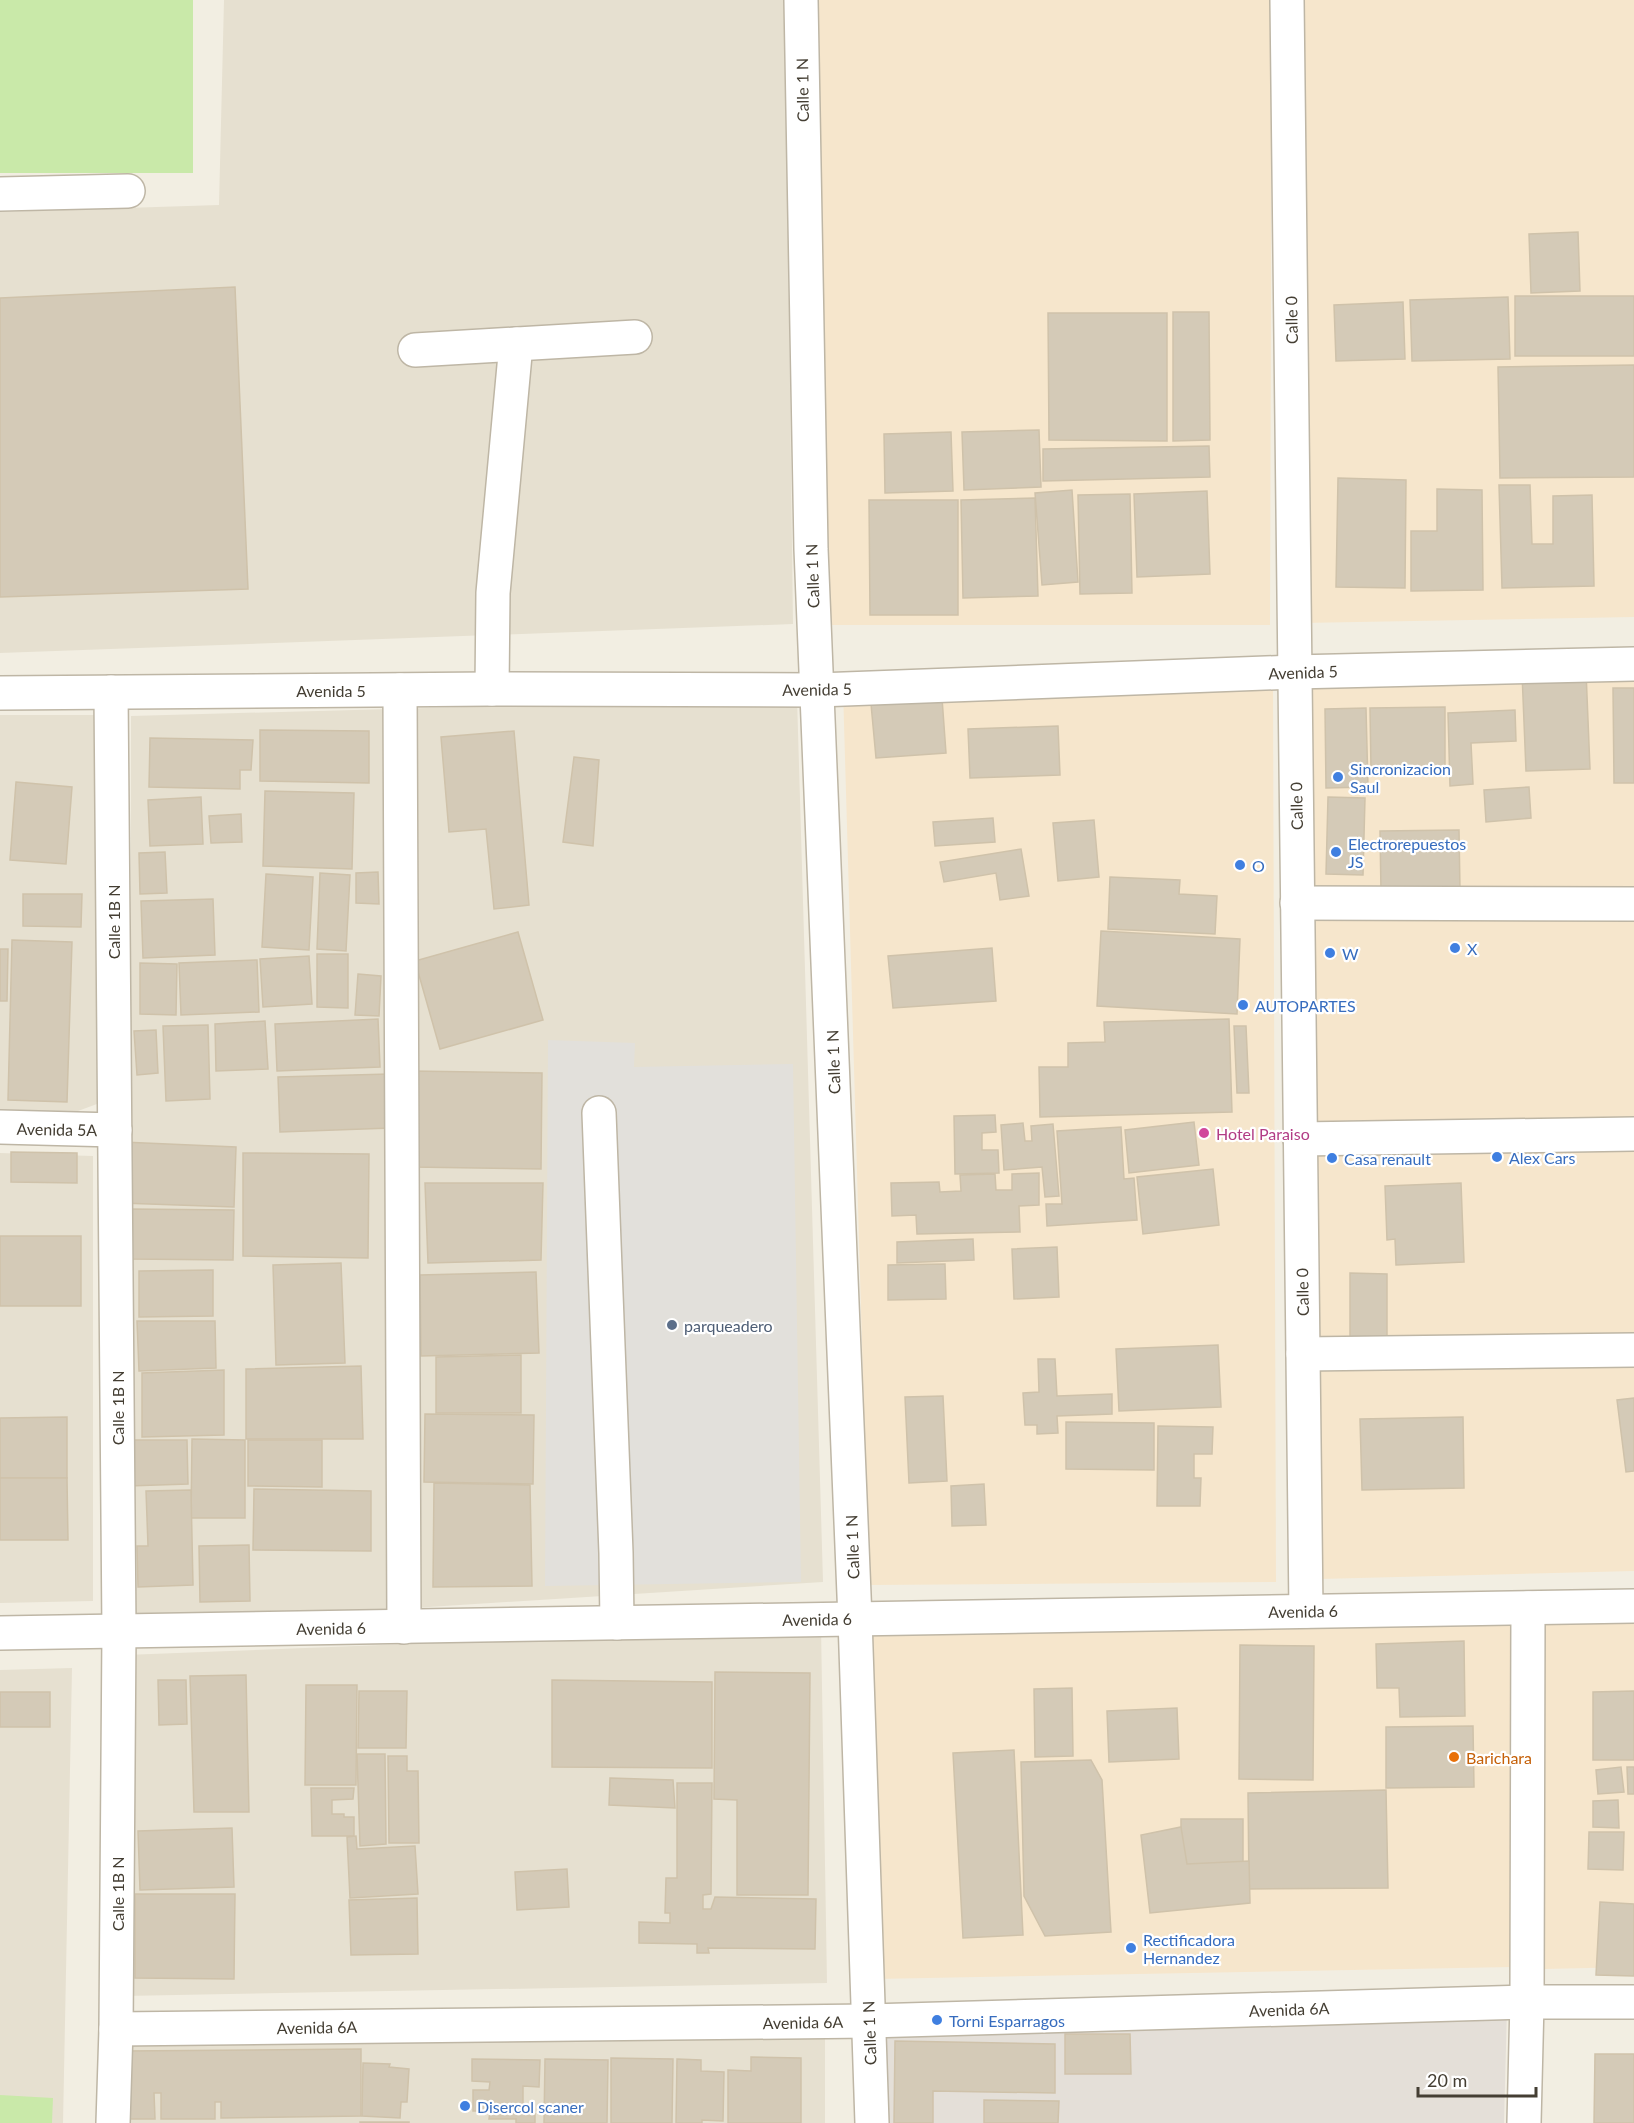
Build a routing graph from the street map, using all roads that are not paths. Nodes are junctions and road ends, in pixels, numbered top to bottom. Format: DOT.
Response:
graph roads {
  1 [pos="801,0"];
  2 [pos="1287,0"];
  3 [pos="128,191"];
  4 [pos="0,194"];
  5 [pos="635,337"];
  6 [pos="516,344"];
  7 [pos="415,350"];
  8 [pos="1634,664"];
  9 [pos="1294,672"];
  10 [pos="492,689"];
  11 [pos="400,690"];
  12 [pos="818,690"];
  13 [pos="111,692"];
  14 [pos="0,693"];
  15 [pos="1297,903"];
  16 [pos="1634,904"];
  17 [pos="598,1113"];
  18 [pos="0,1127"];
  19 [pos="115,1130"];
  20 [pos="1634,1134"];
  21 [pos="1300,1139"];
  22 [pos="1634,1350"];
  23 [pos="1303,1354"];
  24 [pos="1634,1606"];
  25 [pos="1528,1608"];
  26 [pos="1306,1611"];
  27 [pos="855,1619"];
  28 [pos="617,1623"];
  29 [pos="404,1627"];
  30 [pos="119,1631"];
  31 [pos="0,1633"];
  32 [pos="1527,2002"];
  33 [pos="1634,2002"];
  34 [pos="869,2021"];
  35 [pos="116,2029"];
  36 [pos="113,2123"];
  37 [pos="872,2123"];
  38 [pos="1524,2123"];
  1 -- 12 [label="street, Calle 1 N"];
  2 -- 9 [label="street, Calle 0"];
  3 -- 4 [label="street"];
  5 -- 6 [label="street"];
  6 -- 7 [label="street"];
  6 -- 10 [label="street"];
  8 -- 9 [label="street, Avenida 5"];
  9 -- 12 [label="street, Avenida 5"];
  9 -- 15 [label="street, Calle 0"];
  10 -- 11 [label="street, Avenida 5"];
  10 -- 12 [label="street, Avenida 5"];
  11 -- 13 [label="street, Avenida 5"];
  11 -- 29 [label="street"];
  12 -- 27 [label="street, Calle 1 N"];
  13 -- 14 [label="street, Avenida 5"];
  13 -- 19 [label="street, Calle 1B N"];
  15 -- 16 [label="street"];
  15 -- 21 [label="street, Calle 0"];
  17 -- 28 [label="street"];
  18 -- 19 [label="street, Avenida 5A"];
  19 -- 30 [label="street, Calle 1B N"];
  20 -- 21 [label="street"];
  21 -- 23 [label="street, Calle 0"];
  22 -- 23 [label="street"];
  23 -- 26 [label="street, Calle 0"];
  24 -- 25 [label="street, Avenida 6"];
  25 -- 26 [label="street, Avenida 6"];
  25 -- 32 [label="street"];
  26 -- 27 [label="street, Avenida 6"];
  27 -- 28 [label="street, Avenida 6"];
  27 -- 34 [label="street, Calle 1 N"];
  28 -- 29 [label="street, Avenida 6"];
  29 -- 30 [label="street, Avenida 6"];
  30 -- 31 [label="street, Avenida 6"];
  30 -- 35 [label="street, Calle 1B N"];
  32 -- 33 [label="street, Avenida 6A"];
  32 -- 34 [label="street, Avenida 6A"];
  32 -- 38 [label="street"];
  34 -- 35 [label="street, Avenida 6A"];
  34 -- 37 [label="street, Calle 1 N"];
  35 -- 36 [label="street, Calle 1B N"];
}
